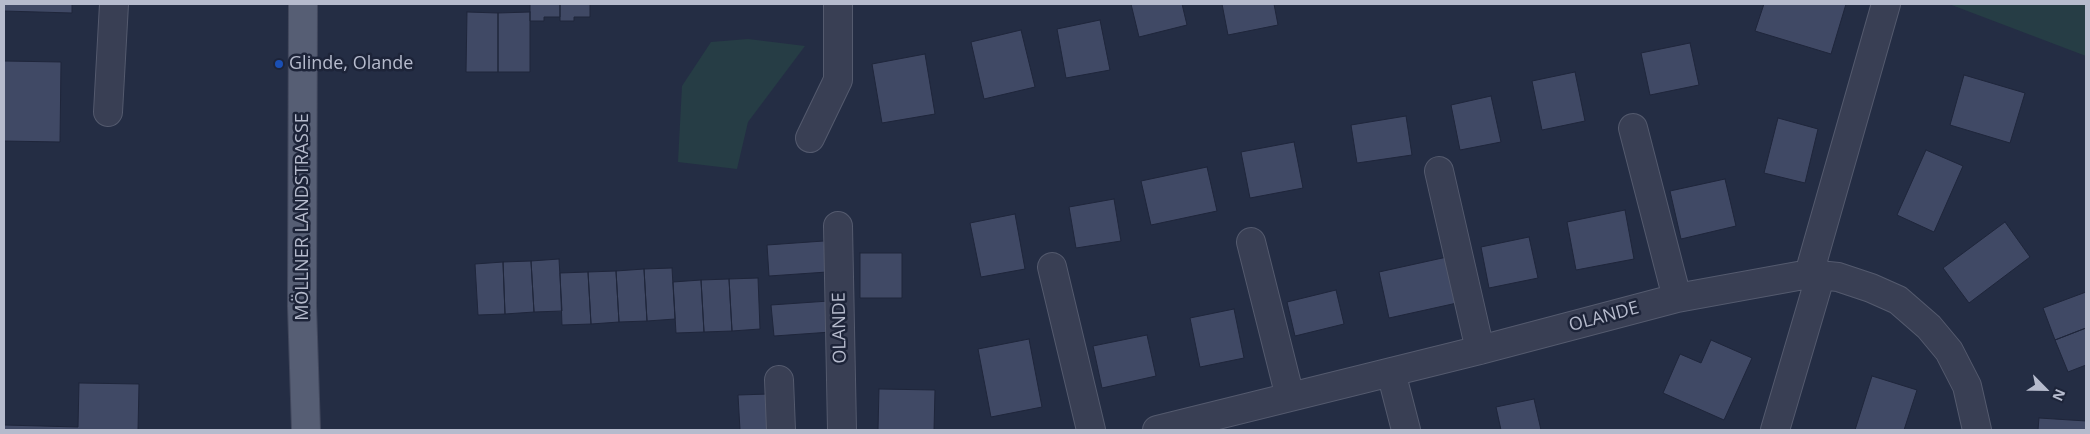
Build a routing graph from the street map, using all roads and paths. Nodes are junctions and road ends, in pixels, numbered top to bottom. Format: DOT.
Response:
graph roads {
  1 [pos="114,4"];
  2 [pos="303,4"];
  3 [pos="838,4"];
  4 [pos="1886,4"];
  5 [pos="108,112"];
  6 [pos="1633,128"];
  7 [pos="810,138"];
  8 [pos="1439,171"];
  9 [pos="838,226"];
  10 [pos="1251,242"];
  11 [pos="1052,267"];
  12 [pos="1815,274"];
  13 [pos="1677,298"];
  14 [pos="1480,350"];
  15 [pos="1391,372"];
  16 [pos="778,380"];
  17 [pos="1290,397"];
  18 [pos="1172,428"];
  19 [pos="306,430"];
  20 [pos="781,430"];
  21 [pos="842,430"];
  22 [pos="1091,430"];
  23 [pos="1406,430"];
  24 [pos="1775,430"];
  25 [pos="1977,430"];
  1 -- 5 [label="street"];
  2 -- 19 [label="main road, MÖLLNER LANDSTRASSE"];
  3 -- 7 [label="street"];
  4 -- 12 [label="street"];
  6 -- 13 [label="street"];
  8 -- 14 [label="street"];
  9 -- 21 [label="street, OLANDE"];
  10 -- 17 [label="street"];
  11 -- 22 [label="street"];
  12 -- 13 [label="street, OLANDE"];
  12 -- 24 [label="street"];
  12 -- 25 [label="street, OLANDE"];
  13 -- 14 [label="street, OLANDE"];
  14 -- 15 [label="street, OLANDE"];
  15 -- 17 [label="street, OLANDE"];
  15 -- 23 [label="street"];
  16 -- 20 [label="street"];
  17 -- 18 [label="street, OLANDE"];
}
